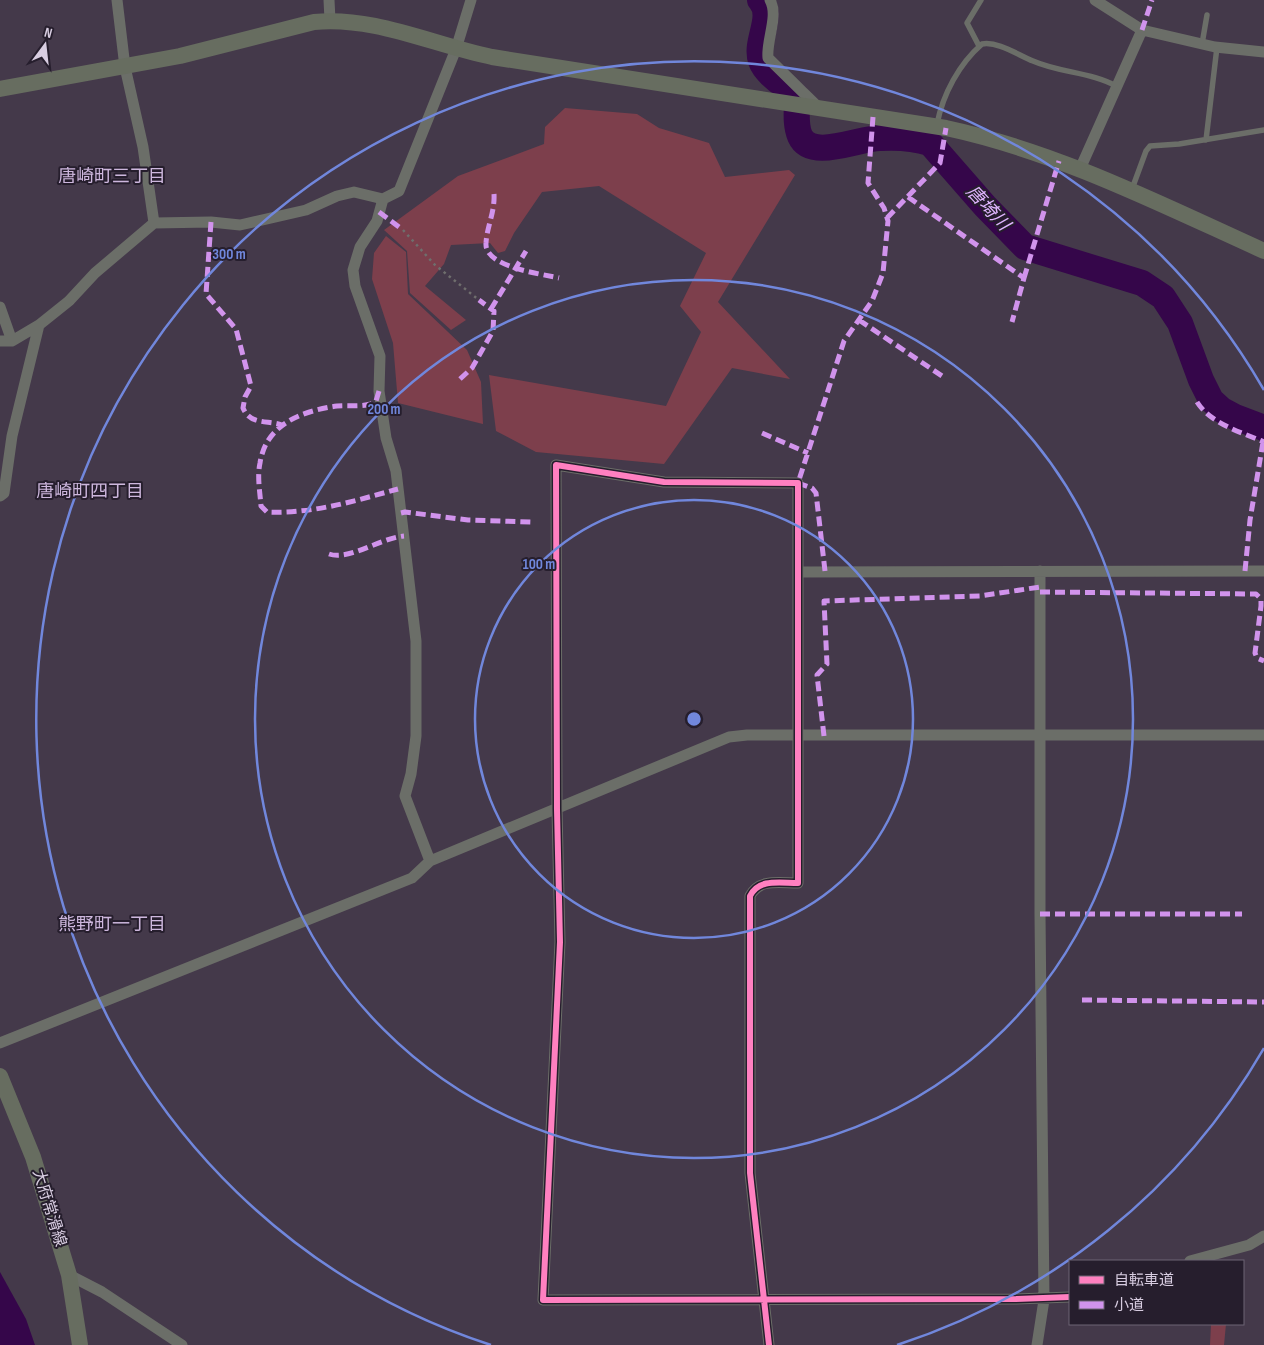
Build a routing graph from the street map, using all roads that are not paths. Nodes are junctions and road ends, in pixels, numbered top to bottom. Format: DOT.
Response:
graph roads {
  1 [pos="117,0"];
  2 [pos="330,0"];
  3 [pos="471,0"];
  4 [pos="770,0"];
  5 [pos="981,0"];
  6 [pos="1095,0"];
  7 [pos="1207,15"];
  8 [pos="330,20"];
  9 [pos="1142,30"];
  10 [pos="1202,44"];
  11 [pos="979,46"];
  12 [pos="1216,47"];
  13 [pos="456,50"];
  14 [pos="1264,52"];
  15 [pos="126,67"];
  16 [pos="1118,87"];
  17 [pos="0,89"];
  18 [pos="820,109"];
  19 [pos="936,126"];
  20 [pos="1264,130"];
  21 [pos="1206,140"];
  22 [pos="1080,168"];
  23 [pos="1131,191"];
  24 [pos="383,199"];
  25 [pos="154,223"];
  26 [pos="1264,250"];
  27 [pos="0,307"];
  28 [pos="39,325"];
  29 [pos="6,341"];
  30 [pos="0,496"];
  31 [pos="1040,571"];
  32 [pos="1264,571"];
  33 [pos="800,572"];
  34 [pos="1039,734"];
  35 [pos="1264,735"];
  36 [pos="799,736"];
  37 [pos="557,809"];
  38 [pos="430,861"];
  39 [pos="0,1043"];
  40 [pos="0,1076"];
  41 [pos="1264,1236"];
  42 [pos="1194,1260"];
  43 [pos="69,1275"];
  44 [pos="1069,1297"];
  45 [pos="1044,1300"];
  46 [pos="763,1301"];
  47 [pos="80,1345"];
  48 [pos="182,1345"];
  49 [pos="769,1345"];
  50 [pos="1037,1345"];
  1 -- 15 [label="street"];
  2 -- 8 [label="street"];
  3 -- 13 [label="street"];
  4 -- 18 [label="street"];
  5 -- 11 [label="lane"];
  6 -- 9 [label="street"];
  7 -- 10 [label="lane"];
  8 -- 13 [label="street"];
  8 -- 15 [label="street"];
  9 -- 10 [label="street"];
  9 -- 16 [label="street"];
  10 -- 12 [label="street"];
  11 -- 16 [label="lane"];
  11 -- 19 [label="lane"];
  12 -- 14 [label="street"];
  12 -- 21 [label="lane"];
  13 -- 18 [label="street"];
  13 -- 24 [label="street"];
  15 -- 17 [label="street"];
  15 -- 25 [label="street"];
  16 -- 22 [label="street"];
  18 -- 19 [label="street"];
  19 -- 22 [label="street"];
  20 -- 21 [label="lane"];
  21 -- 23 [label="lane"];
  22 -- 23 [label="street"];
  23 -- 26 [label="street"];
  24 -- 25 [label="street"];
  24 -- 38 [label="street"];
  25 -- 28 [label="street"];
  27 -- 29 [label="street"];
  28 -- 29 [label="street"];
  28 -- 30 [label="street"];
  31 -- 32 [label="street"];
  31 -- 33 [label="street"];
  31 -- 34 [label="street"];
  33 -- 36 [label="street"];
  33 -- 37 [label="street"];
  34 -- 35 [label="street"];
  34 -- 36 [label="street"];
  34 -- 45 [label="street"];
  36 -- 37 [label="street"];
  36 -- 46 [label="street"];
  37 -- 38 [label="street"];
  37 -- 46 [label="street"];
  38 -- 39 [label="street"];
  40 -- 43 [label="street, 大府常滑線"];
  41 -- 42 [label="street"];
  43 -- 47 [label="street, 大府常滑線"];
  43 -- 48 [label="street"];
  44 -- 45 [label="street"];
  45 -- 46 [label="street"];
  45 -- 50 [label="street"];
  46 -- 49 [label="street"];
}
